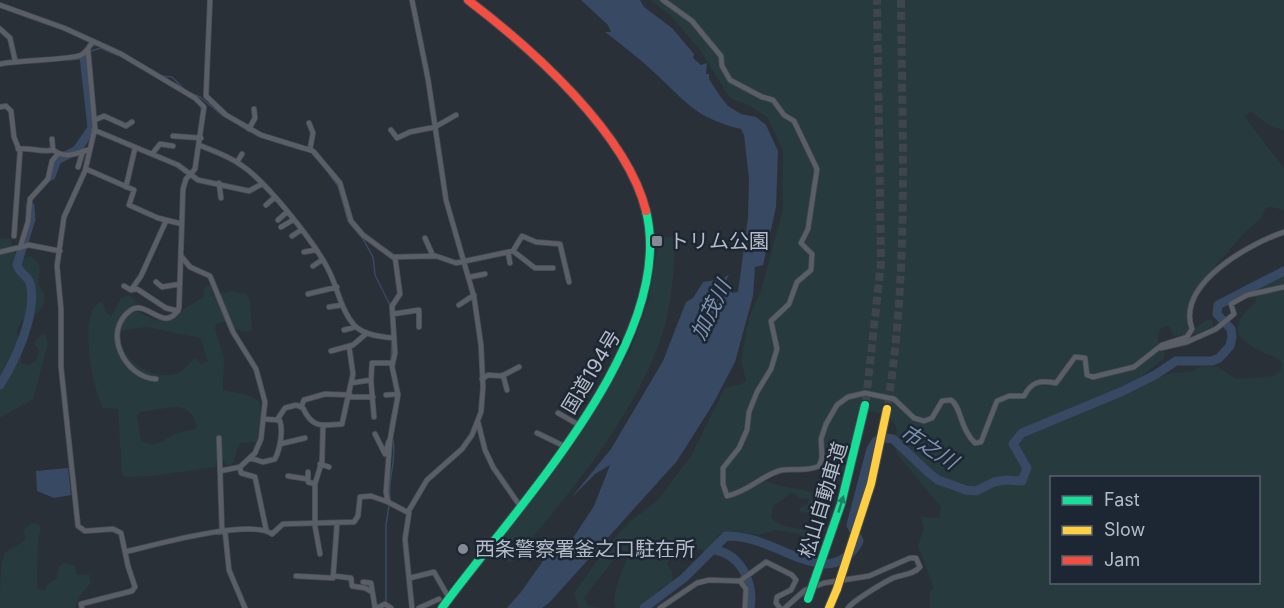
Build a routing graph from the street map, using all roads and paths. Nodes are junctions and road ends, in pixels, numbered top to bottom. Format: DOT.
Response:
graph roads {
  1 [pos="210,0"];
  2 [pos="412,0"];
  3 [pos="468,0"];
  4 [pos="663,0"];
  5 [pos="0,5"];
  6 [pos="0,29"];
  7 [pos="93,41"];
  8 [pos="88,50"];
  9 [pos="15,60"];
  10 [pos="0,63"];
  11 [pos="205,100"];
  12 [pos="0,107"];
  13 [pos="254,109"];
  14 [pos="456,116"];
  15 [pos="95,120"];
  16 [pos="132,122"];
  17 [pos="309,123"];
  18 [pos="435,127"];
  19 [pos="249,129"];
  20 [pos="94,130"];
  21 [pos="391,130"];
  22 [pos="173,136"];
  23 [pos="201,138"];
  24 [pos="52,139"];
  25 [pos="199,145"];
  26 [pos="173,146"];
  27 [pos="135,148"];
  28 [pos="18,149"];
  29 [pos="310,149"];
  30 [pos="53,150"];
  31 [pos="86,150"];
  32 [pos="58,154"];
  33 [pos="152,154"];
  34 [pos="242,154"];
  35 [pos="237,162"];
  36 [pos="78,167"];
  37 [pos="86,169"];
  38 [pos="190,175"];
  39 [pos="219,183"];
  40 [pos="262,184"];
  41 [pos="126,187"];
  42 [pos="221,198"];
  43 [pos="274,198"];
  44 [pos="266,205"];
  45 [pos="287,212"];
  46 [pos="165,220"];
  47 [pos="278,220"];
  48 [pos="293,220"];
  49 [pos="182,224"];
  50 [pos="281,227"];
  51 [pos="301,230"];
  52 [pos="1284,232"];
  53 [pos="14,236"];
  54 [pos="292,236"];
  55 [pos="425,238"];
  56 [pos="20,248"];
  57 [pos="315,250"];
  58 [pos="60,251"];
  59 [pos="0,252"];
  60 [pos="304,252"];
  61 [pos="510,252"];
  62 [pos="329,254"];
  63 [pos="181,256"];
  64 [pos="433,256"];
  65 [pos="395,257"];
  66 [pos="322,259"];
  67 [pos="466,262"];
  68 [pos="510,263"];
  69 [pos="313,266"];
  70 [pos="553,268"];
  71 [pos="485,274"];
  72 [pos="470,277"];
  73 [pos="156,282"];
  74 [pos="569,282"];
  75 [pos="180,284"];
  76 [pos="124,286"];
  77 [pos="1284,286"];
  78 [pos="337,287"];
  79 [pos="131,290"];
  80 [pos="308,294"];
  81 [pos="474,295"];
  82 [pos="342,305"];
  83 [pos="459,305"];
  84 [pos="329,308"];
  85 [pos="178,310"];
  86 [pos="393,314"];
  87 [pos="355,327"];
  88 [pos="419,327"];
  89 [pos="344,330"];
  90 [pos="367,333"];
  91 [pos="393,338"];
  92 [pos="349,346"];
  93 [pos="1155,350"];
  94 [pos="331,351"];
  95 [pos="374,355"];
  96 [pos="376,361"];
  97 [pos="393,363"];
  98 [pos="519,368"];
  99 [pos="503,375"];
  100 [pos="156,379"];
  101 [pos="482,379"];
  102 [pos="371,380"];
  103 [pos="351,383"];
  104 [pos="507,390"];
  105 [pos="398,394"];
  106 [pos="386,395"];
  107 [pos="350,396"];
  108 [pos="373,397"];
  109 [pos="866,402"];
  110 [pos="301,406"];
  111 [pos="888,406"];
  112 [pos="558,413"];
  113 [pos="375,417"];
  114 [pos="264,419"];
  115 [pos="279,419"];
  116 [pos="478,422"];
  117 [pos="579,425"];
  118 [pos="323,426"];
  119 [pos="537,433"];
  120 [pos="375,434"];
  121 [pos="219,438"];
  122 [pos="305,438"];
  123 [pos="390,440"];
  124 [pos="280,444"];
  125 [pos="564,446"];
  126 [pos="250,458"];
  127 [pos="320,464"];
  128 [pos="240,467"];
  129 [pos="329,467"];
  130 [pos="220,471"];
  131 [pos="308,472"];
  132 [pos="288,476"];
  133 [pos="307,479"];
  134 [pos="315,484"];
  135 [pos="388,502"];
  136 [pos="520,506"];
  137 [pos="408,512"];
  138 [pos="315,524"];
  139 [pos="337,524"];
  140 [pos="266,529"];
  141 [pos="224,531"];
  142 [pos="125,552"];
  143 [pos="320,554"];
  144 [pos="296,576"];
  145 [pos="334,576"];
  146 [pos="410,578"];
  147 [pos="742,580"];
  148 [pos="363,582"];
  149 [pos="372,592"];
  150 [pos="439,598"];
  151 [pos="449,598"];
  152 [pos="82,608"];
  153 [pos="245,608"];
  154 [pos="376,608"];
  155 [pos="391,608"];
  156 [pos="412,608"];
  157 [pos="419,608"];
  158 [pos="442,608"];
  159 [pos="660,608"];
  160 [pos="744,608"];
  161 [pos="780,608"];
  162 [pos="785,608"];
  163 [pos="804,608"];
  164 [pos="829,608"];
  165 [pos="848,608"];
  1 -- 11 [label="street"];
  2 -- 18 [label="street"];
  3 -- 117 [label="highway, 国道194号"];
  4 -- 93 [label="street"];
  5 -- 7 [label="street"];
  6 -- 9 [label="street"];
  7 -- 8 [label="street"];
  7 -- 11 [label="street"];
  8 -- 9 [label="street"];
  8 -- 15 [label="street"];
  9 -- 10 [label="street"];
  11 -- 19 [label="street"];
  11 -- 23 [label="street"];
  12 -- 28 [label="street"];
  13 -- 19 [label="street"];
  14 -- 18 [label="street"];
  15 -- 16 [label="street"];
  15 -- 20 [label="street"];
  17 -- 29 [label="street"];
  18 -- 21 [label="street"];
  18 -- 67 [label="street"];
  19 -- 29 [label="street"];
  20 -- 27 [label="street"];
  20 -- 31 [label="street"];
  22 -- 23 [label="street"];
  23 -- 25 [label="street"];
  24 -- 30 [label="street"];
  25 -- 35 [label="street"];
  25 -- 38 [label="street"];
  26 -- 33 [label="street"];
  27 -- 33 [label="street"];
  27 -- 41 [label="street"];
  28 -- 30 [label="street"];
  28 -- 53 [label="street"];
  29 -- 65 [label="street"];
  30 -- 32 [label="street"];
  31 -- 32 [label="street"];
  31 -- 36 [label="street"];
  31 -- 37 [label="street"];
  32 -- 56 [label="street"];
  33 -- 38 [label="street"];
  34 -- 35 [label="street"];
  35 -- 40 [label="street"];
  37 -- 41 [label="street"];
  37 -- 58 [label="street"];
  38 -- 39 [label="street"];
  38 -- 49 [label="street"];
  39 -- 40 [label="street"];
  39 -- 42 [label="street"];
  40 -- 43 [label="street"];
  41 -- 46 [label="street"];
  43 -- 44 [label="street"];
  43 -- 45 [label="street"];
  45 -- 47 [label="street"];
  45 -- 48 [label="street"];
  46 -- 49 [label="street"];
  46 -- 79 [label="street"];
  48 -- 50 [label="street"];
  48 -- 51 [label="street"];
  49 -- 63 [label="street"];
  51 -- 54 [label="street"];
  51 -- 57 [label="street"];
  52 -- 93 [label="street"];
  55 -- 64 [label="street"];
  56 -- 58 [label="street"];
  56 -- 59 [label="street"];
  57 -- 60 [label="street"];
  57 -- 66 [label="street"];
  58 -- 142 [label="street"];
  61 -- 67 [label="street"];
  61 -- 68 [label="street"];
  61 -- 70 [label="street"];
  61 -- 74 [label="street"];
  62 -- 66 [label="street"];
  63 -- 75 [label="street"];
  63 -- 114 [label="street"];
  64 -- 65 [label="street"];
  64 -- 67 [label="street"];
  65 -- 86 [label="street"];
  66 -- 69 [label="street"];
  66 -- 78 [label="street"];
  67 -- 72 [label="street"];
  71 -- 72 [label="street"];
  72 -- 81 [label="street"];
  73 -- 75 [label="street"];
  75 -- 85 [label="street"];
  76 -- 79 [label="street"];
  77 -- 93 [label="street"];
  78 -- 80 [label="street"];
  78 -- 82 [label="street"];
  79 -- 85 [label="street"];
  81 -- 83 [label="street"];
  81 -- 101 [label="street"];
  82 -- 84 [label="street"];
  82 -- 87 [label="street"];
  85 -- 100 [label="street"];
  86 -- 88 [label="street"];
  86 -- 91 [label="street"];
  87 -- 89 [label="street"];
  87 -- 90 [label="street"];
  90 -- 91 [label="street"];
  90 -- 92 [label="street"];
  91 -- 97 [label="street"];
  92 -- 94 [label="street"];
  92 -- 103 [label="street"];
  95 -- 96 [label="street"];
  96 -- 97 [label="street"];
  96 -- 102 [label="street"];
  97 -- 105 [label="street"];
  98 -- 99 [label="street"];
  99 -- 101 [label="street"];
  99 -- 104 [label="street"];
  101 -- 116 [label="street"];
  102 -- 103 [label="street"];
  102 -- 108 [label="street"];
  103 -- 107 [label="street"];
  105 -- 106 [label="street"];
  105 -- 123 [label="street"];
  107 -- 108 [label="street"];
  107 -- 110 [label="street"];
  107 -- 118 [label="street"];
  108 -- 113 [label="street"];
  163 -- 109 [label="highway, 松山自動車道, one-way, bridge"];
  110 -- 115 [label="street"];
  110 -- 118 [label="street"];
  111 -- 164 [label="highway, 松山自動車道, bridge"];
  112 -- 117 [label="street"];
  114 -- 115 [label="street"];
  114 -- 126 [label="street"];
  115 -- 124 [label="street"];
  116 -- 136 [label="street"];
  116 -- 137 [label="street"];
  117 -- 125 [label="highway, 国道194号"];
  118 -- 127 [label="street"];
  119 -- 125 [label="street"];
  120 -- 123 [label="street"];
  121 -- 130 [label="street"];
  122 -- 124 [label="street"];
  123 -- 135 [label="street"];
  124 -- 126 [label="street"];
  125 -- 136 [label="highway, 国道194号"];
  126 -- 128 [label="street"];
  127 -- 129 [label="street"];
  127 -- 134 [label="street"];
  128 -- 130 [label="street"];
  128 -- 140 [label="street"];
  130 -- 141 [label="street"];
  131 -- 133 [label="street"];
  132 -- 133 [label="street"];
  133 -- 134 [label="street"];
  134 -- 138 [label="street"];
  135 -- 137 [label="street"];
  135 -- 139 [label="street"];
  136 -- 151 [label="highway, 国道194号"];
  137 -- 146 [label="street"];
  138 -- 139 [label="street"];
  138 -- 140 [label="street"];
  138 -- 143 [label="street"];
  139 -- 145 [label="street"];
  140 -- 141 [label="street"];
  141 -- 142 [label="street"];
  141 -- 153 [label="street"];
  142 -- 152 [label="street"];
  144 -- 145 [label="street"];
  145 -- 149 [label="street"];
  146 -- 151 [label="street"];
  146 -- 156 [label="street"];
  147 -- 159 [label="street"];
  147 -- 160 [label="street"];
  147 -- 161 [label="street"];
  148 -- 149 [label="street"];
  149 -- 154 [label="street"];
  150 -- 157 [label="street"];
  151 -- 158 [label="highway, 国道194号"];
  154 -- 155 [label="street"];
  162 -- 165 [label="street"];
}
